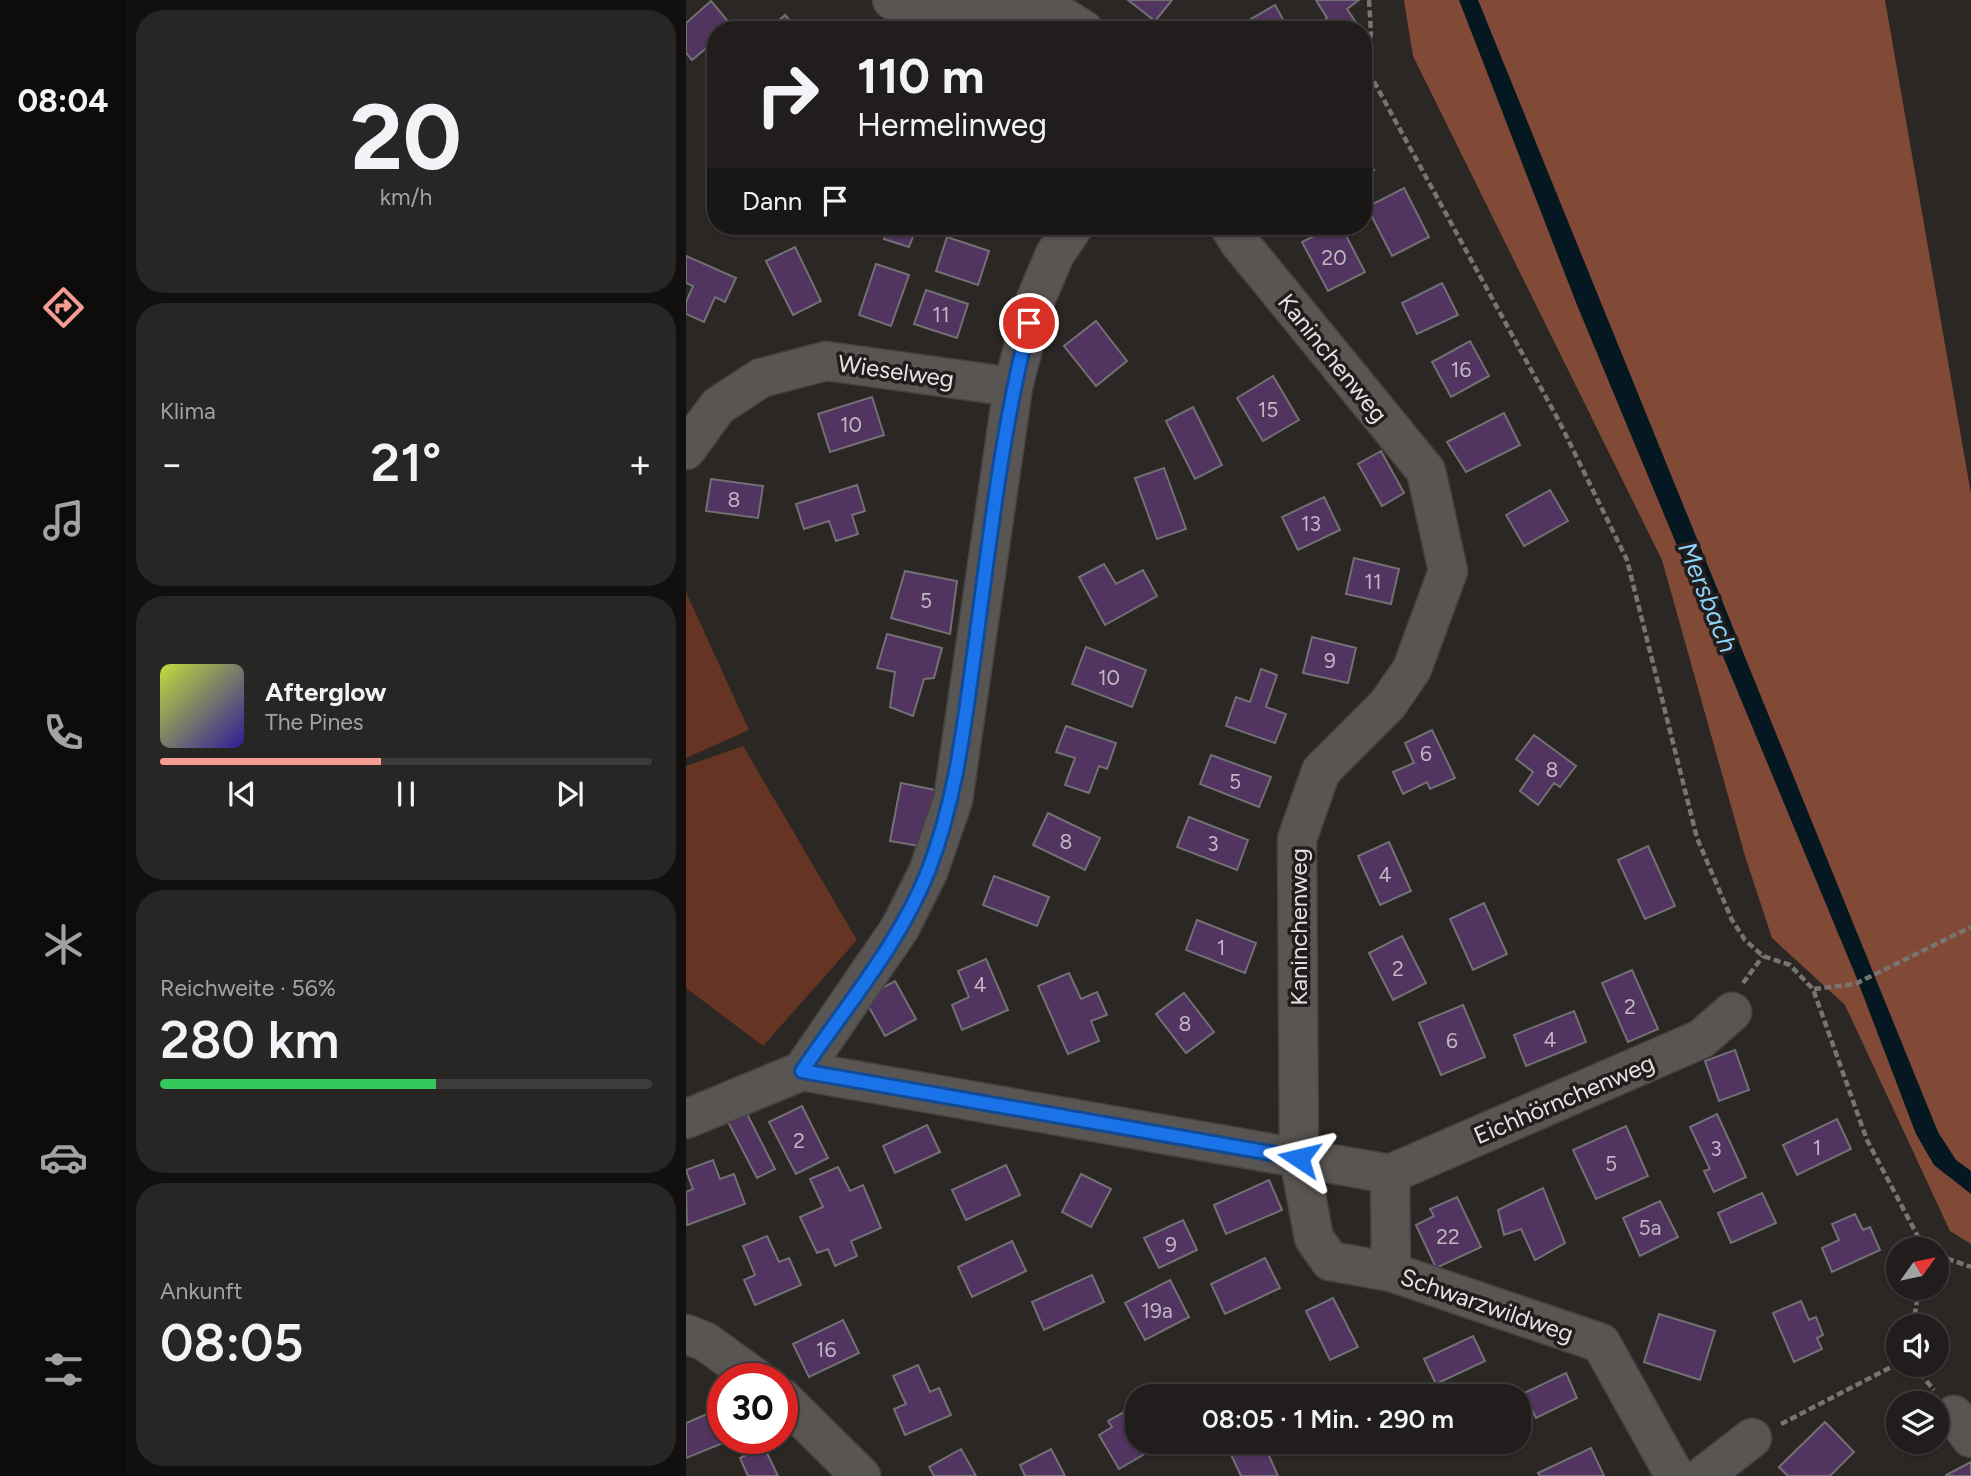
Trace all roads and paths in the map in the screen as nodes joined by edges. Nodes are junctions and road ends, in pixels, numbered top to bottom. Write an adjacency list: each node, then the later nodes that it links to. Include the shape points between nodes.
1 (892, 0): 3 (street)
2 (1369, 0): 4 (path)
3 (1069, 14)
4 (1370, 21)
5 (1372, 81): 11 (path, via 1553,408 1627,560 1697,838 1732,920 1763,956 1790,965)
6 (1068, 235): 8 (street, via 1035,301)
7 (1235, 235): 15 (street, Kaninchenweg, via 1426,471 1448,571 1412,669 1388,704 1321,771 1297,839)
8 (1013, 387): 9 (street, Wieselweg, via 826,361 761,378 718,406); 13 (street, via 953,800 928,872 900,928)
9 (686, 450)
10 (1971, 928): 11 (path, via 1855,984)
11 (1814, 989): 17 (path, via 1867,1140)
12 (1732, 1012): 16 (street, Eichhörnchenweg, via 1701,1040)
13 (802, 1071): 14 (street); 15 (street)
14 (686, 1119)
15 (1299, 1158): 16 (street); 20 (street, Schwarzwildweg, via 1314,1238 1330,1261)
16 (1390, 1174): 20 (street)
17 (1918, 1237)
18 (1950, 1259): 19 (path)
19 (1971, 1266)
20 (1391, 1272): 27 (street, Schwarzwildweg, via 1601,1343)
21 (686, 1334): 22 (street)
22 (735, 1363)
23 (1886, 1370): 25 (path)
24 (798, 1414): 26 (street)
25 (1752, 1438): 28 (street)
26 (861, 1476)
27 (1675, 1476)
28 (1703, 1476)

